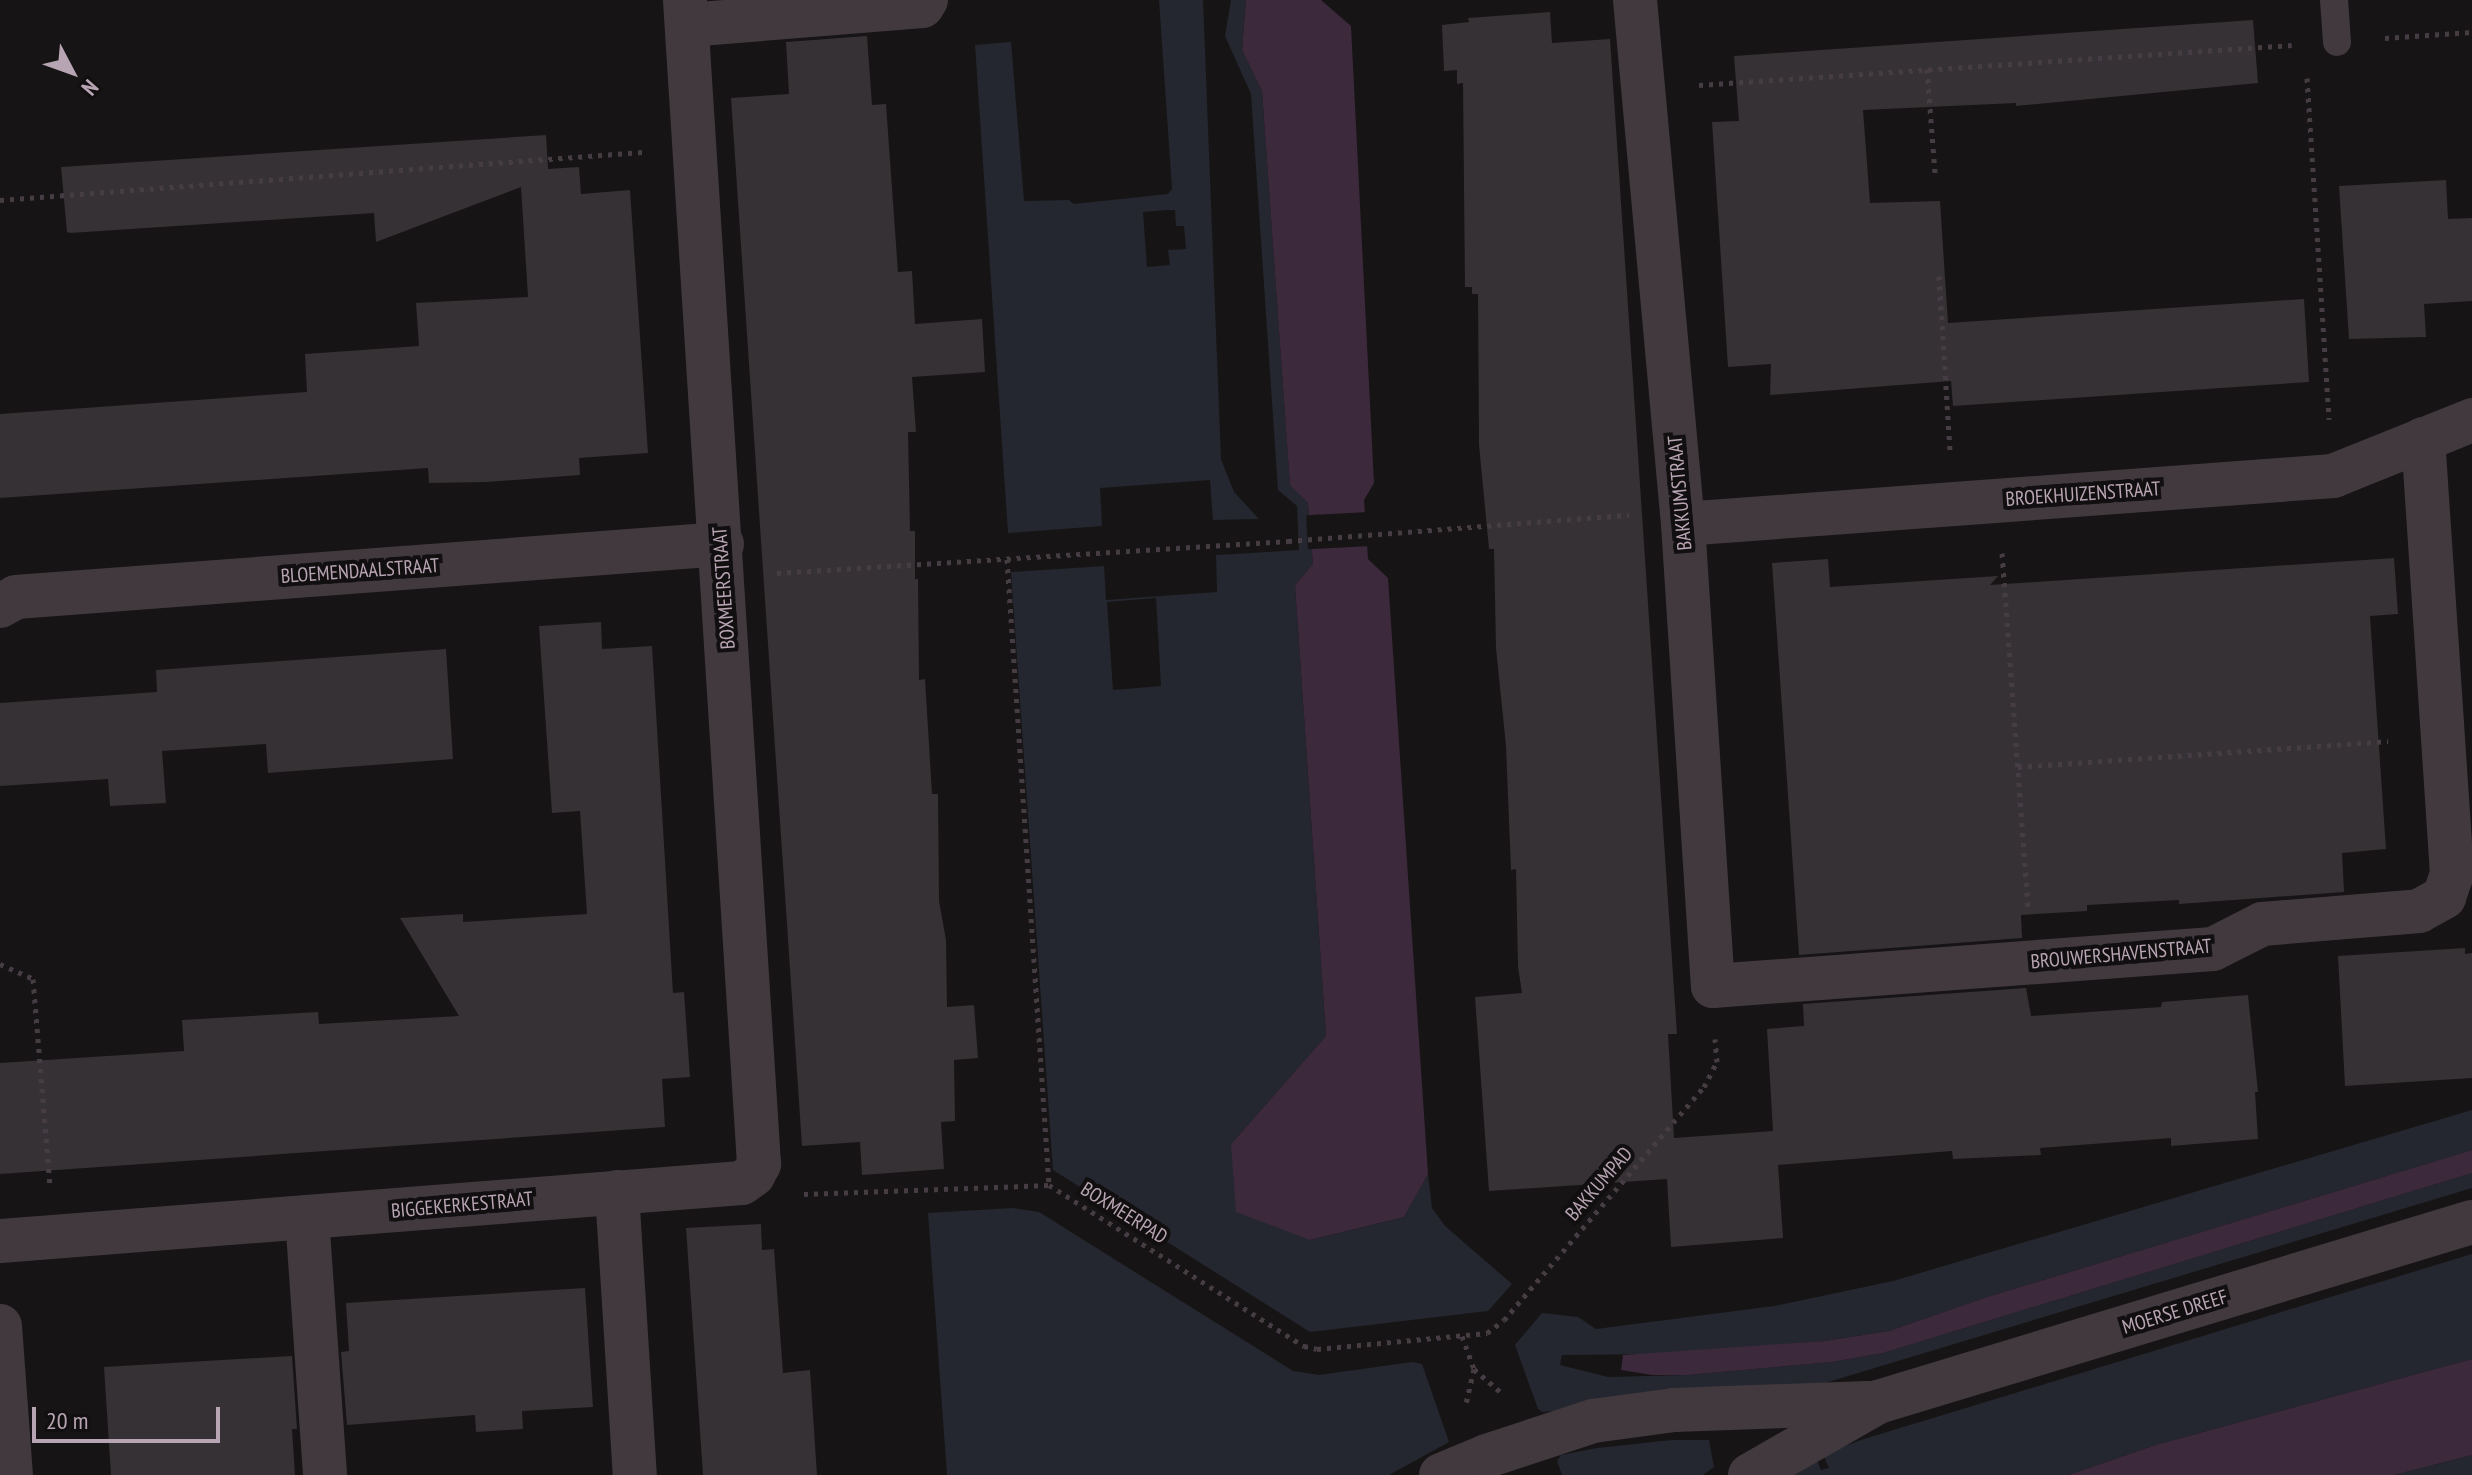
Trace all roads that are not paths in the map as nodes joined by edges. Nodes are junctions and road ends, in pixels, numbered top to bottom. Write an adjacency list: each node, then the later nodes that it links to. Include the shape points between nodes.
1 (926, 0): 4 (street, via 922,6)
2 (1635, 0): 8 (street, BAKKUMSTRAAT)
3 (2334, 0): 5 (lane)
4 (686, 13): 9 (street, BOXMEERSTRAAT)
5 (2337, 42)
6 (2472, 420): 7 (street, BROEKHUIZENSTRAAT)
7 (2423, 439): 8 (street, BROEKHUIZENSTRAAT, via 2333,476); 11 (street, BROUWERSHAVENSTRAAT, via 2452,874 2444,897 2419,911 2262,924 2213,949)
8 (1682, 518): 11 (street, BAKKUMSTRAAT)
9 (723, 560): 10 (street, BLOEMENDAALSTRAAT, via 16,597); 12 (street, BOXMEERSTRAAT, via 759,1164)
10 (0, 606)
11 (1713, 986)
12 (753, 1175): 13 (street, BIGGEKERKESTRAAT, via 742,1183)
13 (617, 1192): 14 (street, BIGGEKERKESTRAAT); 21 (street)
14 (307, 1217): 16 (street, BIGGEKERKESTRAAT); 20 (street)
15 (2472, 1222): 18 (street, MOERSE DREEF)
16 (0, 1241)
17 (0, 1326): 19 (street)
18 (1878, 1402): 22 (street, MOERSE DREEF, via 1674,1410 1593,1421); 23 (street, MOERSE DREEF)
19 (11, 1475)
20 (325, 1475)
21 (635, 1475)
22 (1441, 1475)
23 (1750, 1475)

